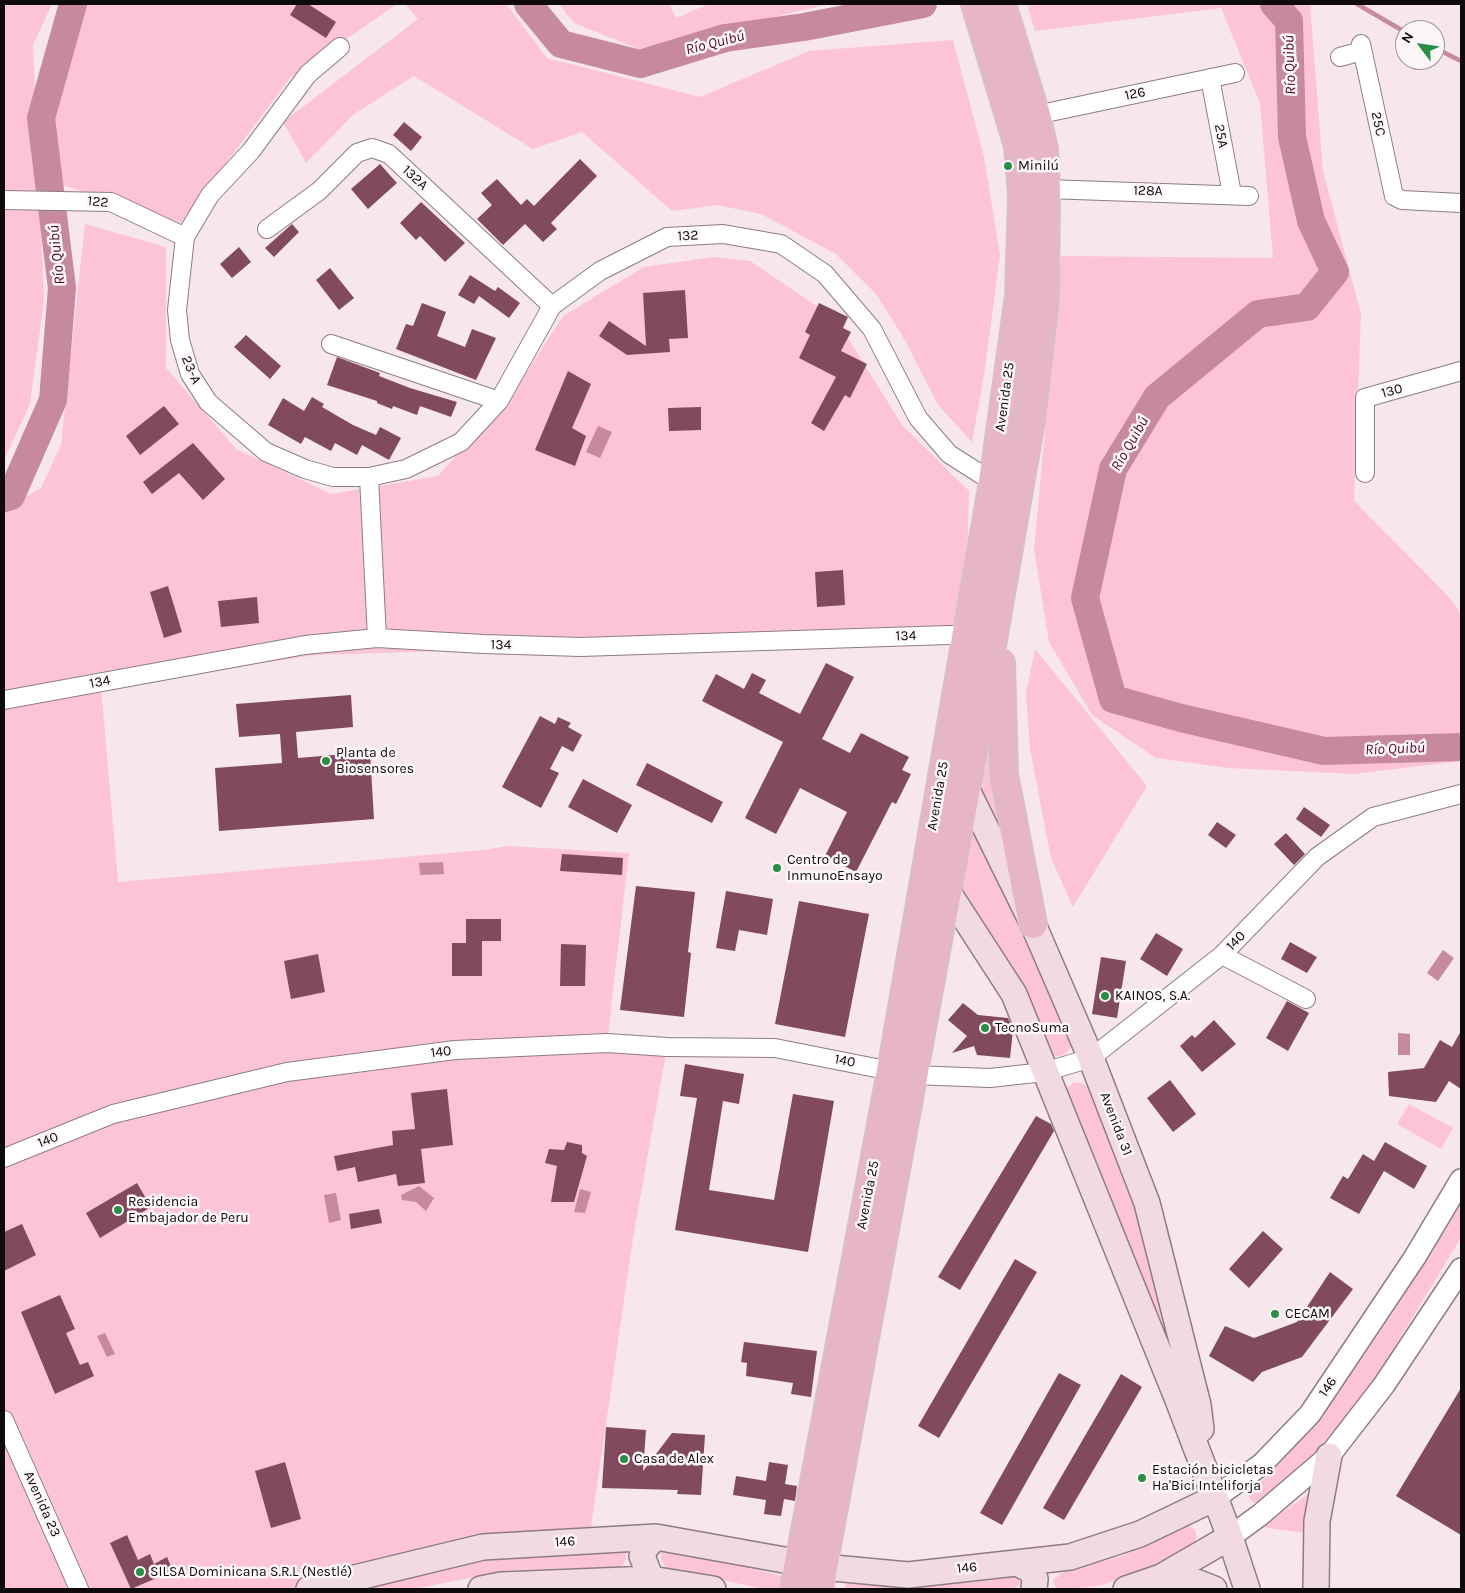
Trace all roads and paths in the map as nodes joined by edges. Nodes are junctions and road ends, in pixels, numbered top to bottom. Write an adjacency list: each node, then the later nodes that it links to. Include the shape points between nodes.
1 (975, 4): 2 (main road, Avenida 25)
2 (998, 20): 7 (main road, Avenida 25); 20 (main road, Avenida 25, via 1018,146 1022,195 1019,296)
3 (340, 47): 13 (street, 23-A, via 308,74 251,151 210,196)
4 (1340, 57): 11 (street, 25C, via 1362,48 1394,196 1402,200)
5 (1235, 73): 6 (street, 126)
6 (1210, 78): 7 (street, 126); 9 (street, 25A)
7 (1036, 115): 8 (main road, Avenida 25, via 1044,149)
8 (1046, 189): 9 (street, 128A); 21 (main road, Avenida 25, via 1045,298 1031,421)
9 (1241, 195)
10 (10, 200): 13 (street, 122, via 111,202)
11 (1461, 203)
12 (267, 229): 14 (street, 132A, via 319,190 357,152 372,148 389,154)
13 (185, 237): 19 (street, 23-A, via 177,310 180,340 190,374 208,402 266,452 305,469 333,476)
14 (552, 306): 17 (street, 132); 20 (street, 132, via 600,271 667,237 724,234 781,244 825,274 872,329 918,418 949,454)
15 (331, 344): 17 (street)
16 (1461, 371): 18 (street, 130, via 1365,398)
17 (499, 401): 19 (street, 132, via 461,442 406,469)
18 (1365, 473)
19 (369, 477): 23 (street)
20 (993, 482): 22 (main road, Avenida 25)
21 (1009, 544): 24 (main road, Avenida 25); 30 (main road, via 1000,667 1004,774)
22 (965, 635): 23 (street, 134, via 581,647); 24 (street, via 981,646); 28 (main road, Avenida 25)
23 (378, 638): 25 (street, 134, via 305,645)
24 (989, 663): 26 (main road, Avenida 25)
25 (4, 700)
26 (966, 788): 29 (main road, Avenida 25); 30 (main road, Avenida 31)
27 (1461, 794): 31 (street, 140, via 1373,817 1317,857)
28 (930, 846): 29 (main road); 35 (main road, Avenida 25)
29 (946, 889): 34 (main road, Avenida 31, via 1014,994); 35 (main road, Avenida 25)
30 (1033, 924): 33 (main road, Avenida 31)
31 (1222, 955): 32 (street); 33 (street, 140)
32 (1306, 999)
33 (1091, 1058): 34 (street, 140); 41 (main road, Avenida 31, via 1147,1203 1198,1405)
34 (1044, 1072): 35 (street, 140, via 990,1078); 41 (main road, Avenida 31)
35 (902, 1073): 36 (street, 140, via 776,1048 607,1043 455,1050 287,1072 113,1114); 45 (main road, Avenida 25)
36 (4, 1158)
37 (1461, 1180): 41 (street, 146, via 1415,1257 1310,1414 1262,1464)
38 (1461, 1269): 40 (street, via 1384,1385)
39 (4, 1420): 48 (street, Avenida 23)
40 (1329, 1456): 42 (street, via 1260,1515); 56 (main road, via 1317,1521)
41 (1212, 1488): 42 (main road, Avenida 31); 44 (main road, 146, via 1140,1534 1070,1558)
42 (1230, 1536): 46 (main road); 55 (main road, Avenida 31)
43 (656, 1537): 45 (main road, 146); 47 (main road, via 642,1556); 49 (main road, 146, via 483,1546)
44 (1017, 1563): 45 (main road, 146, via 908,1574); 52 (main road, via 1032,1571)
45 (809, 1577)
46 (1161, 1577): 53 (main road); 54 (main road, via 1196,1582)
47 (651, 1579): 50 (main road, via 501,1585); 51 (main road)
48 (79, 1589)
49 (310, 1589)
50 (481, 1589)
51 (713, 1589)
52 (1034, 1589)
53 (1126, 1589)
54 (1214, 1589)
55 (1247, 1589)
56 (1316, 1589)

